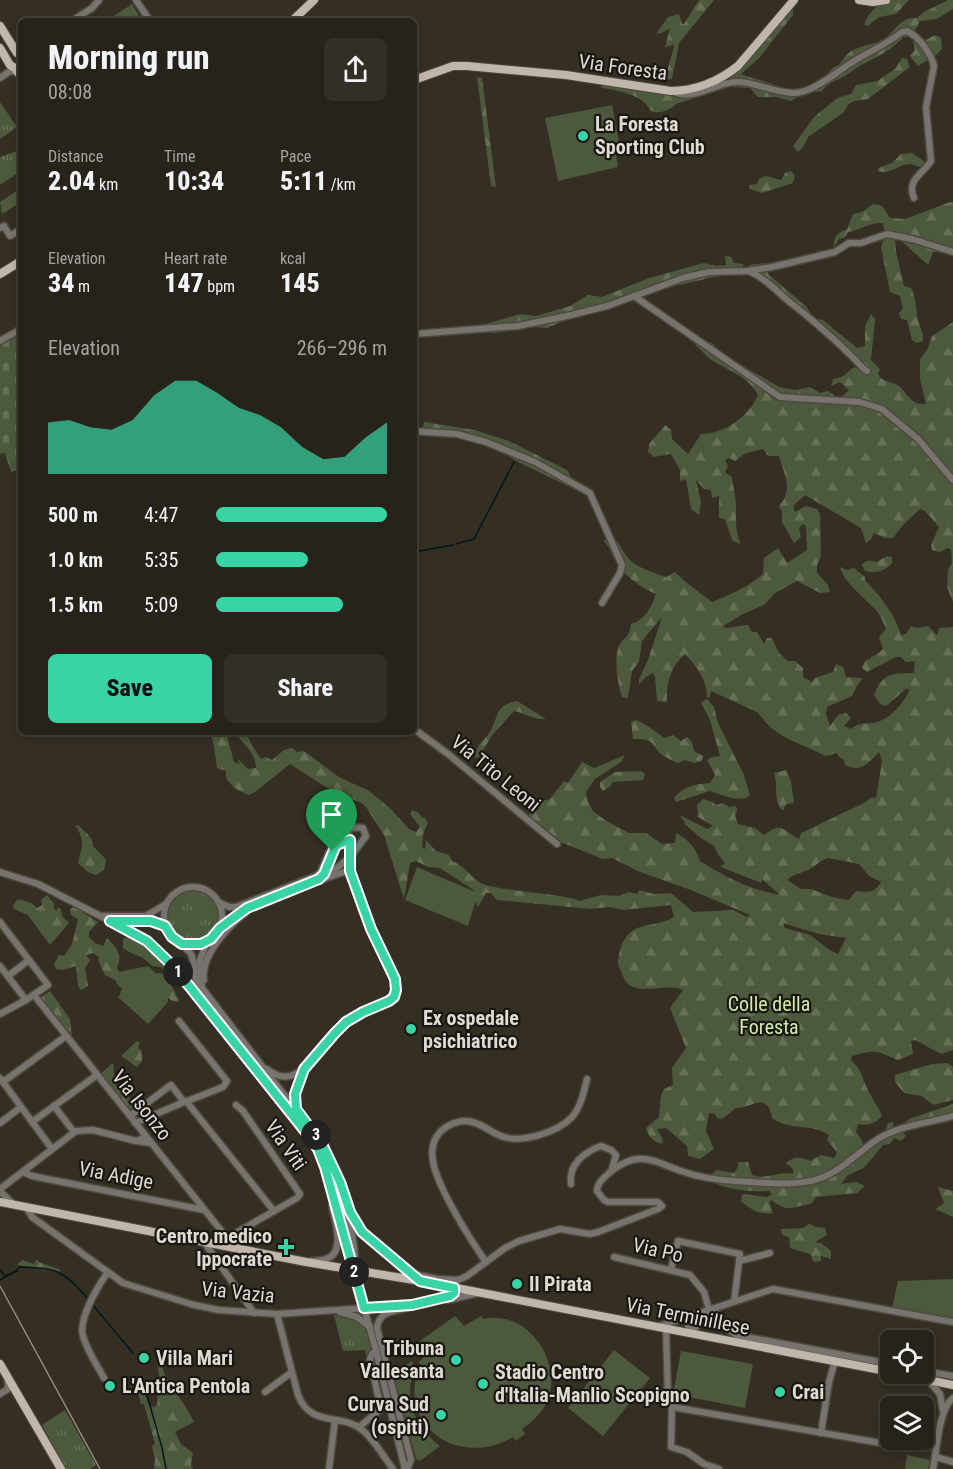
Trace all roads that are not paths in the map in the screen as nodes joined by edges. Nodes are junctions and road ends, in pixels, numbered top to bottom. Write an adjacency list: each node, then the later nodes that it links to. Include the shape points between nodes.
1 (99, 0): 7 (street)
2 (136, 0): 8 (street)
3 (314, 0): 9 (main road)
4 (794, 0): 17 (main road, Via Foresta, via 749,55 728,74 692,89)
5 (859, 0): 6 (main road)
6 (886, 0)
7 (77, 18)
8 (148, 18)
9 (294, 18)
10 (0, 26): 12 (main road)
11 (0, 48): 14 (main road)
12 (18, 53)
13 (18, 54): 14 (main road, via 10,56)
14 (15, 69): 15 (street)
15 (0, 78)
16 (417, 79): 17 (main road, Via Foresta, via 453,66 467,66 566,75)
17 (671, 91): 18 (street, via 688,95 740,81 800,93 902,32 912,33 933,60 934,72 926,107 931,161 913,180 910,190)
18 (914, 198)
19 (0, 228): 20 (street, via 4,226 10,236)
20 (18, 231)
21 (953, 252): 23 (street, via 887,234 849,243 835,252)
22 (18, 263): 24 (main road)
23 (747, 271): 25 (street, via 709,272); 29 (street, via 805,314)
24 (0, 274)
25 (634, 296): 27 (street, via 608,306 518,326); 31 (street, via 780,397 860,402 882,409 918,439)
26 (18, 331): 28 (street)
27 (417, 334)
28 (0, 341)
29 (867, 371)
30 (417, 431): 32 (street, via 457,434 496,445 590,493 622,565)
31 (953, 480)
32 (602, 603)
33 (417, 731): 36 (street, Via Tito Leoni)
34 (348, 831): 35 (street); 37 (street, via 360,827 366,836); 42 (street, via 332,842 316,876 236,908)
35 (350, 840): 37 (street); 41 (street, via 336,845 324,874)
36 (557, 844)
37 (351, 856): 38 (street); 40 (street)
38 (350, 870): 40 (street); 63 (street, via 371,929 395,979 396,990 389,1001 346,1022)
39 (0, 872): 45 (street, via 38,884)
40 (325, 878): 41 (street)
41 (312, 883): 44 (street)
42 (218, 902): 43 (street, via 208,891 195,887 181,889); 49 (street)
43 (166, 904): 45 (street, via 146,916 109,917); 48 (street)
44 (254, 905): 49 (street); 58 (street, via 208,956 203,974)
45 (94, 913): 46 (street)
46 (110, 921): 48 (street, via 151,921); 56 (street, via 147,941)
47 (0, 922): 52 (street)
48 (165, 926): 51 (street)
49 (220, 928): 50 (street)
50 (207, 942): 51 (street); 58 (street, via 199,973)
51 (182, 944): 56 (street, via 194,963)
52 (29, 960): 54 (street); 55 (street, via 48,985)
53 (0, 966): 54 (street)
54 (8, 976): 57 (street)
55 (34, 995): 57 (street); 61 (street, Via Isonzo)
56 (198, 997): 82 (street, via 305,1131)
57 (26, 1000): 59 (street)
58 (210, 1001): 62 (street)
59 (0, 1014)
60 (179, 1021): 67 (street, via 227,1081 223,1087)
61 (66, 1036): 64 (street, Via Isonzo); 66 (street)
62 (258, 1062): 63 (street, via 279,1076 294,1076); 71 (street)
63 (304, 1069): 71 (street, via 295,1094)
64 (97, 1075): 69 (street); 72 (street, Via Isonzo)
65 (587, 1079): 99 (street, via 572,1118 543,1135 504,1138 477,1122 464,1121 447,1126 434,1142 436,1173)
66 (2, 1080): 70 (street)
67 (185, 1102): 72 (street, via 171,1085); 76 (street); 92 (street)
68 (236, 1105): 92 (street, Via Viti, via 300,1194)
69 (54, 1106): 74 (street); 77 (street)
70 (21, 1107): 74 (street); 75 (street)
71 (296, 1109): 83 (street, via 322,1144)
72 (130, 1116): 76 (street, Via Isonzo)
73 (953, 1116): 85 (street, via 888,1134 816,1180 730,1181 681,1171 649,1158 633,1160)
74 (32, 1122): 81 (street)
75 (0, 1123)
76 (135, 1123): 78 (street, Via Isonzo)
77 (74, 1132): 79 (street, via 93,1130); 81 (street)
78 (146, 1137): 79 (street); 80 (street, Via Isonzo)
79 (136, 1141): 80 (street)
80 (151, 1143): 88 (street, Via Isonzo)
81 (52, 1149): 84 (street)
82 (325, 1167): 98 (street, via 337,1245 331,1257); 101 (street)
83 (334, 1170): 101 (street, via 352,1235); 104 (street, via 358,1228)
84 (23, 1172): 87 (street); 89 (street, Via Adige)
85 (611, 1172): 86 (street, via 616,1155 601,1146 573,1166); 99 (street, via 597,1186 604,1200 658,1202 662,1206 590,1234 552,1230 505,1248)
86 (571, 1184)
87 (1, 1194): 90 (main road)
88 (195, 1199): 89 (street); 91 (street, Via Isonzo)
89 (188, 1206): 91 (street, Via Adige)
90 (26, 1207): 93 (main road); 102 (street, Via Vazia, via 32,1216)
91 (204, 1210): 94 (street, Via Isonzo)
92 (274, 1211): 94 (street, Via Viti)
93 (204, 1241): 94 (main road); 115 (street)
94 (225, 1241): 98 (main road, via 237,1248)
95 (770, 1253): 97 (street)
96 (614, 1257): 100 (street, Via Po)
97 (739, 1261): 100 (street, via 740,1254 678,1241); 110 (street)
98 (306, 1262): 101 (main road)
99 (486, 1262): 104 (street, via 458,1280)
100 (671, 1269): 113 (street, Via Po, via 690,1275 701,1286)
101 (354, 1270): 103 (main road, Via Terminillese); 106 (street)
102 (108, 1272): 115 (street, Via Vazia, via 130,1286 168,1298 219,1310); 133 (street, via 82,1324 83,1336)
103 (367, 1272): 105 (main road, Via Terminillese); 106 (street)
104 (412, 1274): 105 (street)
105 (420, 1281): 107 (main road, Via Terminillese)
106 (358, 1288): 112 (street)
107 (454, 1288): 108 (main road, Via Terminillese); 109 (street, via 452,1296)
108 (478, 1293): 109 (street); 121 (main road, Via Terminillese)
109 (430, 1302): 111 (street)
110 (734, 1302): 113 (street); 118 (street, via 773,1289)
111 (412, 1305): 112 (street, Via Vazia); 151 (street, via 384,1314 377,1328 411,1460)
112 (364, 1308): 114 (street, Via Vazia); 120 (street)
113 (711, 1309): 117 (street); 119 (street); 127 (street, Via Po, via 736,1335)
114 (333, 1310): 116 (street, Via Vazia); 120 (street, Via Vazia, via 357,1317)
115 (254, 1313): 116 (street, Via Vazia)
116 (278, 1314): 130 (street)
117 (692, 1316): 121 (street); 123 (street, via 688,1324)
118 (953, 1322)
119 (699, 1323): 123 (street); 124 (street)
120 (370, 1327): 125 (street)
121 (655, 1327): 122 (main road, Via Terminillese)
122 (666, 1329): 123 (main road, Via Terminillese); 140 (street, via 668,1399)
123 (691, 1334): 124 (main road, Via Terminillese)
124 (716, 1338): 126 (main road, Via Terminillese)
125 (376, 1351): 143 (street, via 370,1359 381,1409); 151 (street)
126 (835, 1361): 129 (main road, Via Terminillese); 144 (street)
127 (880, 1362)
128 (0, 1364): 132 (main road)
129 (880, 1370)
130 (292, 1372): 136 (street); 142 (street, via 304,1406 318,1416)
131 (934, 1377): 134 (main road)
132 (8, 1378): 137 (street, via 8,1389); 148 (main road)
133 (104, 1378)
134 (952, 1382): 138 (street); 139 (street)
135 (933, 1384): 139 (street)
136 (265, 1392)
137 (0, 1394)
138 (952, 1399): 141 (street)
139 (941, 1400): 141 (street)
140 (672, 1405): 144 (street); 152 (street, via 670,1447)
141 (943, 1412): 146 (street)
142 (335, 1420): 143 (street); 149 (street)
143 (359, 1427): 150 (street)
144 (821, 1433): 145 (street)
145 (880, 1443)
146 (936, 1457): 147 (street); 153 (street)
147 (953, 1462)
148 (61, 1469)
149 (329, 1469)
150 (393, 1469)
151 (406, 1469)
152 (719, 1469)
153 (933, 1469)

